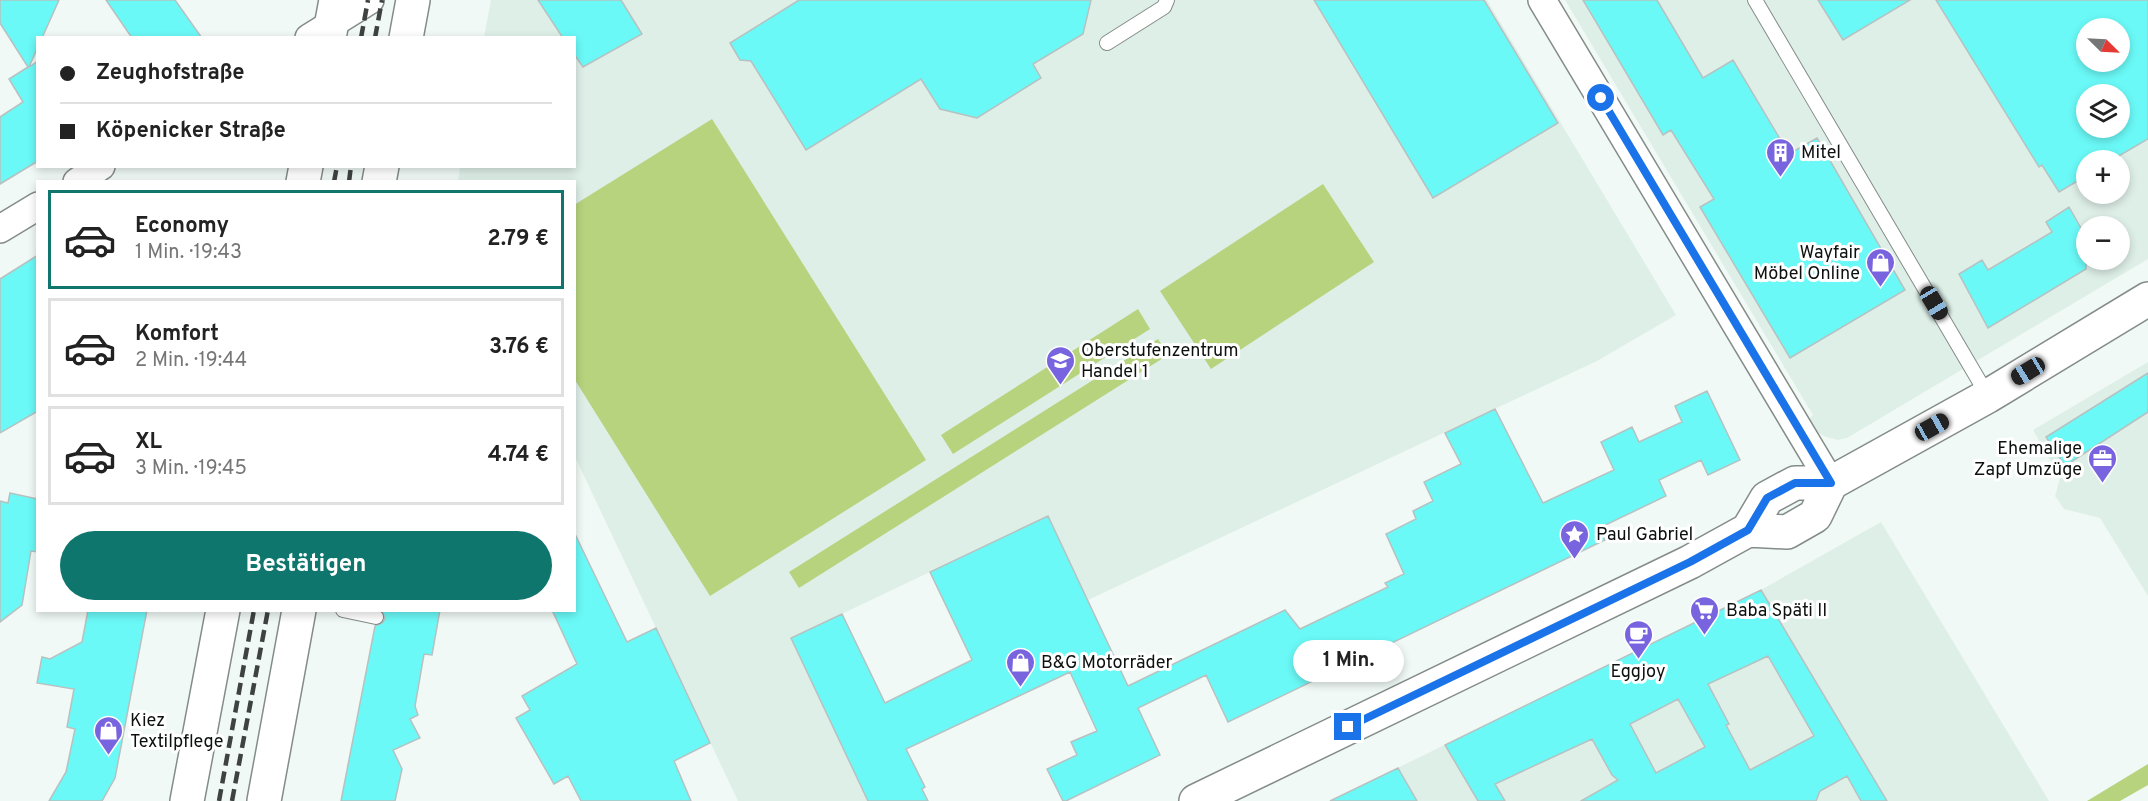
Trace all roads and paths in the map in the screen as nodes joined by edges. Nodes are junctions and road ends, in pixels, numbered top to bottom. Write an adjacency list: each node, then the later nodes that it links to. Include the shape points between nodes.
1 (370, 0): 6 (street)
2 (413, 0): 7 (main road)
3 (1167, 0): 8 (lane, via 1164,7)
4 (1542, 0): 15 (street)
5 (1755, 0): 14 (lane)
6 (327, 25)
7 (406, 36)
8 (1107, 43)
9 (98, 168): 10 (street)
10 (80, 180)
11 (36, 207): 12 (street)
12 (0, 229)
13 (2148, 299): 14 (main road)
14 (1988, 396): 15 (main road)
15 (1831, 483): 22 (main road, via 1795,483 1767,498 1748,530 1690,562)
16 (223, 612): 20 (main road)
17 (299, 612): 21 (main road)
18 (352, 612): 19 (lane)
19 (376, 617)
20 (187, 801)
21 (264, 801)
22 (1196, 801)

